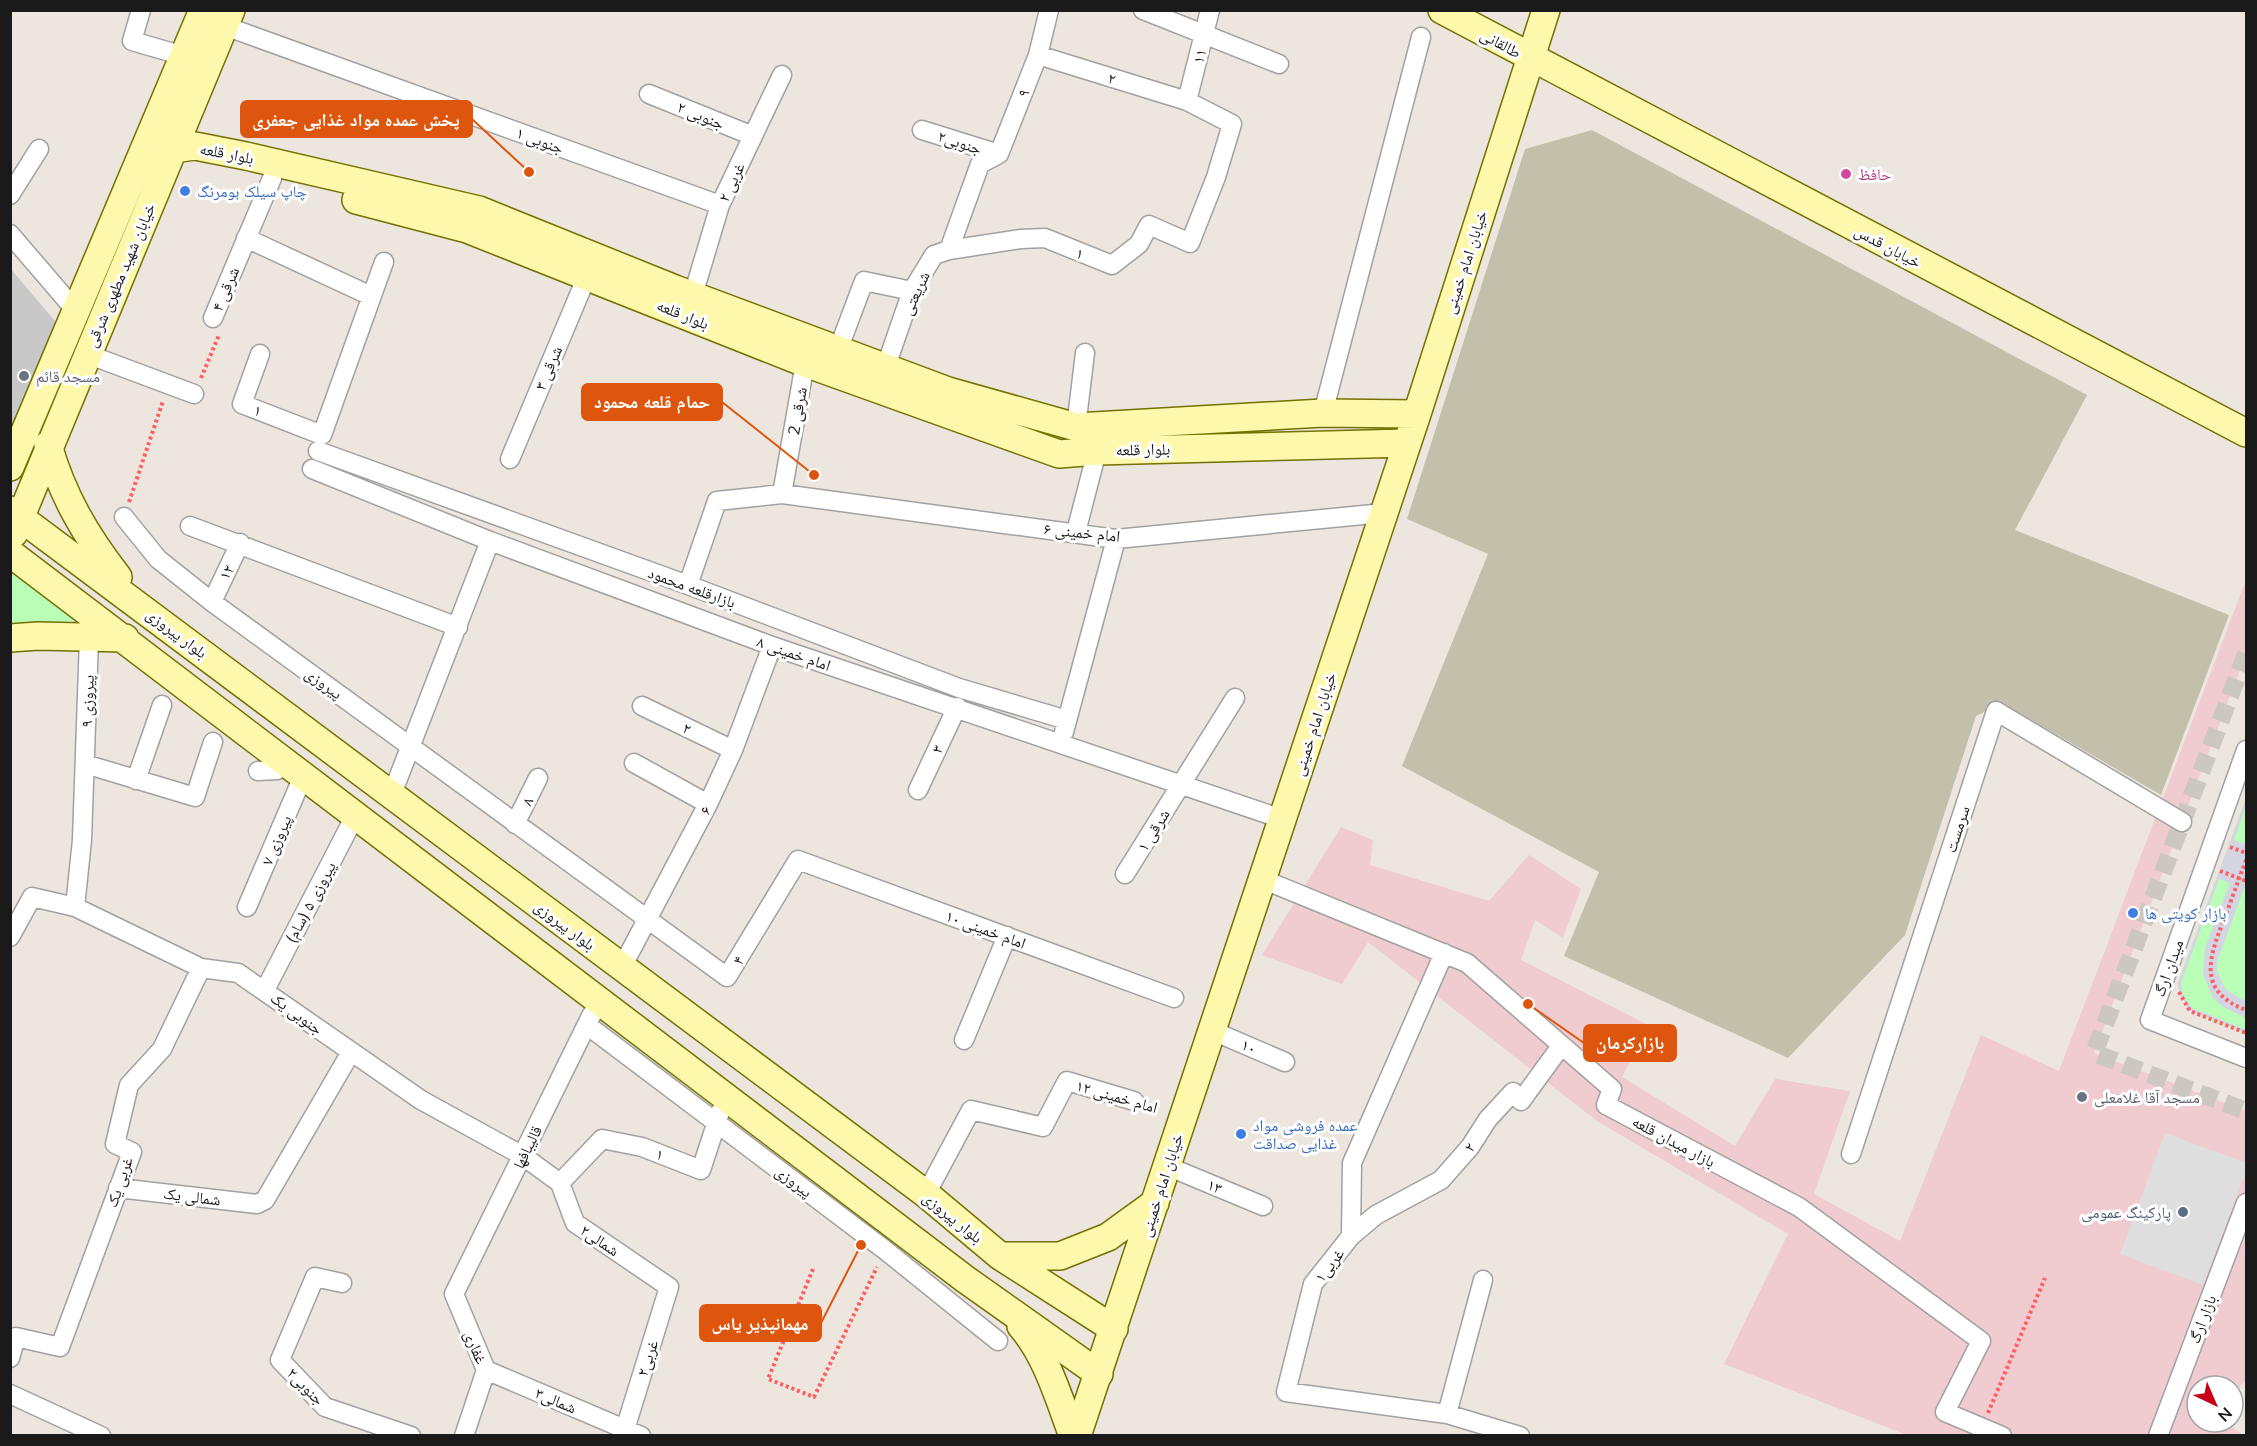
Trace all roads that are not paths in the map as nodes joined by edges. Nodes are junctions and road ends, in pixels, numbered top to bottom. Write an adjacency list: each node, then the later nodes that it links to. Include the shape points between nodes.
1 (141, 10): 12 (street, via 132,42)
2 (203, 10): 12 (main road, خیابان شهید مطهری شرقی)
3 (1049, 10): 11 (street, ۹)
4 (1143, 10): 9 (street)
5 (1210, 10): 9 (street, ۱۱)
6 (1442, 10): 13 (main road, طالقانی)
7 (1546, 10): 13 (main road, خیابان امام خمینی)
8 (228, 18): 21 (main road, خیابان شهید مطهری شرقی); 25 (street, ۱ جنوبی)
9 (1205, 34): 14 (street); 17 (street, ۱۱)
10 (1421, 37): 44 (street)
11 (1038, 55): 17 (street, ۲); 22 (street, ۹)
12 (184, 56): 35 (main road, خیابان شهید مطهری شرقی)
13 (1529, 58): 45 (main road, خیابان امام خمینی); 47 (main road, خیابان قدس)
14 (1279, 64)
15 (782, 75): 19 (street, ۲ غربی)
16 (649, 94): 19 (street, ۲ جنوبی)
17 (1187, 101): 28 (street, ۲, via 1232,124)
18 (922, 130): 22 (street, جنوبی۲)
19 (753, 136): 25 (street, ۲ غربی)
20 (39, 149): 24 (street)
21 (173, 149): 23 (main road, بلوار قلعه, via 188,163); 33 (main road, بلوار قلعه, via 195,146 246,156 479,210); 39 (main road, خیابان شهید مطهری شرقی)
22 (999, 154): 29 (street, via 980,164)
23 (272, 178): 27 (street, شرقی ۴); 31 (main road, بلوار قلعه, via 467,229)
24 (10, 195)
25 (720, 205): 33 (street, ۲ غربی)
26 (10, 234): 35 (street)
27 (246, 238): 34 (street); 36 (street, شرقی ۴)
28 (1190, 243): 29 (street, ۱, via 1149,225 1139,244 1112,265 1045,238)
29 (949, 250): 32 (street, شریعتی, via 934,255)
30 (384, 262): 34 (street)
31 (587, 276): 41 (main road, بلوار قلعه); 52 (street, ۳ شرقی)
32 (912, 291): 37 (street, via 864,280); 42 (street, شریعتی)
33 (693, 295): 37 (main road, بلوار قلعه)
34 (371, 296): 51 (street)
35 (76, 311): 48 (main road, خیابان شهید مطهری شرقی)
36 (213, 318)
37 (838, 350): 42 (main road, بلوار قلعه)
38 (1085, 353): 46 (street)
39 (87, 354): 43 (street); 48 (main road, خیابان شهید مطهری شرقی)
40 (260, 354): 51 (street, ۱, via 242,404)
41 (805, 363): 50 (main road, بلوار قلعه, via 1059,454); 54 (street, 2 شرقی)
42 (886, 366): 46 (main road, بلوار قلعه, via 948,391)
43 (194, 394)
44 (1323, 413): 45 (main road, بلوار قلعه); 46 (main road, بلوار قلعه)
45 (1417, 414): 49 (main road, خیابان امام خمینی)
46 (1076, 427)
47 (2247, 433)
48 (27, 442): 53 (main road, خیابان شهید مطهری شرقی); 57 (main road, خیابان شهید مطهری شرقی); 66 (main road, via 55,471 93,546)
49 (1407, 443): 50 (main road, بلوار قلعه); 55 (main road, خیابان امام خمینی)
50 (1097, 451): 59 (street)
51 (318, 452): 61 (street, امام خمینی ۸); 64 (street, بازارقلعه محمود)
52 (510, 459)
53 (10, 467)
54 (782, 495): 59 (street, امام خمینی ۶); 64 (street, امام خمینی ۶, via 717,501)
55 (1384, 513): 60 (street, امام خمینی ۶); 93 (main road, خیابان امام خمینی)
56 (124, 517): 65 (street, پیروزی, via 158,559)
57 (14, 522): 66 (main road, بلوار پیروزی)
58 (190, 526): 62 (street)
59 (1076, 532): 60 (street, امام خمینی ۶)
60 (1116, 539): 76 (street)
61 (490, 541): 67 (street); 71 (street, امام خمینی ۸)
62 (240, 543): 65 (street, ۱۲); 67 (street)
63 (10, 553): 70 (main road)
64 (688, 585): 76 (street, بازارقلعه محمود, via 959,688)
65 (212, 602): 79 (street, پیروزی)
66 (145, 609): 70 (main road); 90 (main road, بلوار پیروزی)
67 (458, 627): 79 (street)
68 (10, 638): 69 (main road)
69 (89, 638): 70 (main road); 83 (street, پیروزی ۹)
70 (130, 642): 84 (main road)
71 (772, 646): 75 (street, امام خمینی ۸); 80 (street, ۶)
72 (1235, 698): 88 (street, ۱ شرقی)
73 (162, 705): 87 (street)
74 (642, 706): 80 (street, ۲)
75 (957, 707): 78 (street, امام خمینی ۸); 89 (street, ۳)
76 (1067, 720): 78 (street)
77 (213, 742): 87 (street, via 195,797)
78 (1061, 742): 88 (street, امام خمینی ۸)
79 (411, 745): 90 (street); 95 (street, پیروزی)
80 (733, 750): 91 (street, ۶)
81 (2247, 750): 115 (street, میدان ارگ, via 2150,1020)
82 (634, 763): 91 (street)
83 (86, 764): 87 (street); 99 (street)
84 (294, 767): 85 (street); 92 (main road); 100 (street, پیروزی ۷)
85 (258, 771)
86 (538, 778): 95 (street, ۸)
87 (136, 780)
88 (1181, 785): 93 (street, امام خمینی ۸); 97 (street, ۱ شرقی)
89 (918, 790)
90 (392, 795): 105 (main road, بلوار پیروزی)
91 (708, 804): 101 (street, ۶)
92 (356, 814): 107 (street, پیروزی ۵ (سام)); 109 (main road)
93 (1282, 819): 98 (main road, خیابان امام خمینی)
94 (2182, 822): 120 (street, سرمست, via 1996,711)
95 (515, 824): 101 (street, پیروزی)
96 (798, 860): 101 (street, ۴, via 727,977); 102 (street, امام خمینی ۱۰)
97 (1125, 874)
98 (1262, 879): 104 (street, بازار میدان قلعه); 111 (main road, خیابان امام خمینی)
99 (75, 907): 103 (street, جنوبی یک, via 32,897); 106 (street, جنوبی یک)
100 (248, 907)
101 (649, 920): 105 (street, ۶)
102 (1006, 936): 108 (street, امام خمینی ۱۰); 112 (street)
103 (10, 937)
104 (1444, 953): 113 (street, بازار میدان قلعه, via 1467,963); 129 (street, غربی۱, via 1352,1163)
105 (622, 967): 125 (main road, بلوار پیروزی)
106 (201, 968): 107 (street, جنوبی یک, via 238,973); 124 (street, غربی یک, via 162,1049 129,1085 115,1144 132,1152)
107 (265, 990): 114 (street, جنوبی یک)
108 (1174, 998)
109 (598, 999): 110 (street, قالیبافها); 117 (main road)
110 (587, 1025): 119 (street, پیروزی); 121 (street, قالیبافها)
111 (1213, 1031): 116 (street, ۱۰); 122 (main road, خیابان امام خمینی)
112 (964, 1040)
113 (1561, 1046): 129 (street, ۲, via 1521,1101 1513,1092 1441,1180 1376,1215); 151 (street, بازار میدان قلعه, via 1612,1089 1606,1105 1799,1207 1981,1341 1945,1412)
114 (351, 1052): 121 (street, جنوبی یک, via 421,1100); 124 (street, شمالی یک, via 265,1200 257,1204)
115 (2247, 1058)
116 (1285, 1062)
117 (727, 1097): 119 (street, ۱); 131 (main road)
118 (1134, 1101): 125 (street, امام خمینی ۱۲, via 1067,1081 1043,1127 971,1110)
119 (716, 1122): 123 (street, ۱, via 701,1170 642,1147 603,1139); 138 (street, پیروزی)
120 (1851, 1154)
121 (523, 1155): 123 (street); 135 (street, قالیبافها)
122 (1167, 1166): 126 (main road, خیابان امام خمینی); 128 (street, ۱۳)
123 (560, 1183): 134 (street, شمالی۲, via 575,1224)
124 (118, 1188): 139 (street, غربی یک, via 60,1347 16,1337)
125 (926, 1194): 130 (main road, بلوار پیروزی)
126 (1155, 1203): 130 (main road, via 1108,1237 1060,1256); 137 (main road, خیابان امام خمینی)
127 (2247, 1203): 152 (street, بازار ارگ)
128 (1263, 1206)
129 (1351, 1236): 143 (street, غربی۱, via 1313,1284 1286,1392)
130 (995, 1252): 131 (main road); 137 (main road, بلوار پیروزی)
131 (965, 1280): 136 (main road)
132 (1483, 1281): 143 (street)
133 (342, 1283): 144 (street, جنوبی۲, via 315,1277 280,1360 325,1407)
134 (669, 1287): 145 (street, غربی۲)
135 (454, 1294): 140 (street, غفاری)
136 (1009, 1311): 141 (main road); 149 (main road, via 1032,1338)
137 (1114, 1329): 141 (main road, خیابان امام خمینی)
138 (998, 1341)
139 (10, 1358)
140 (486, 1370): 145 (street, شمالی۳); 148 (street, غفاری)
141 (1099, 1374): 149 (main road, خیابان امام خمینی)
142 (10, 1394): 146 (street)
143 (1447, 1414): 150 (street, غربی۱)
144 (376, 1431): 147 (street, جنوبی۲)
145 (630, 1434)
146 (101, 1436)
147 (411, 1436)
148 (464, 1436)
149 (1075, 1436)
150 (1520, 1436)
151 (2002, 1436)
152 (2158, 1436)

